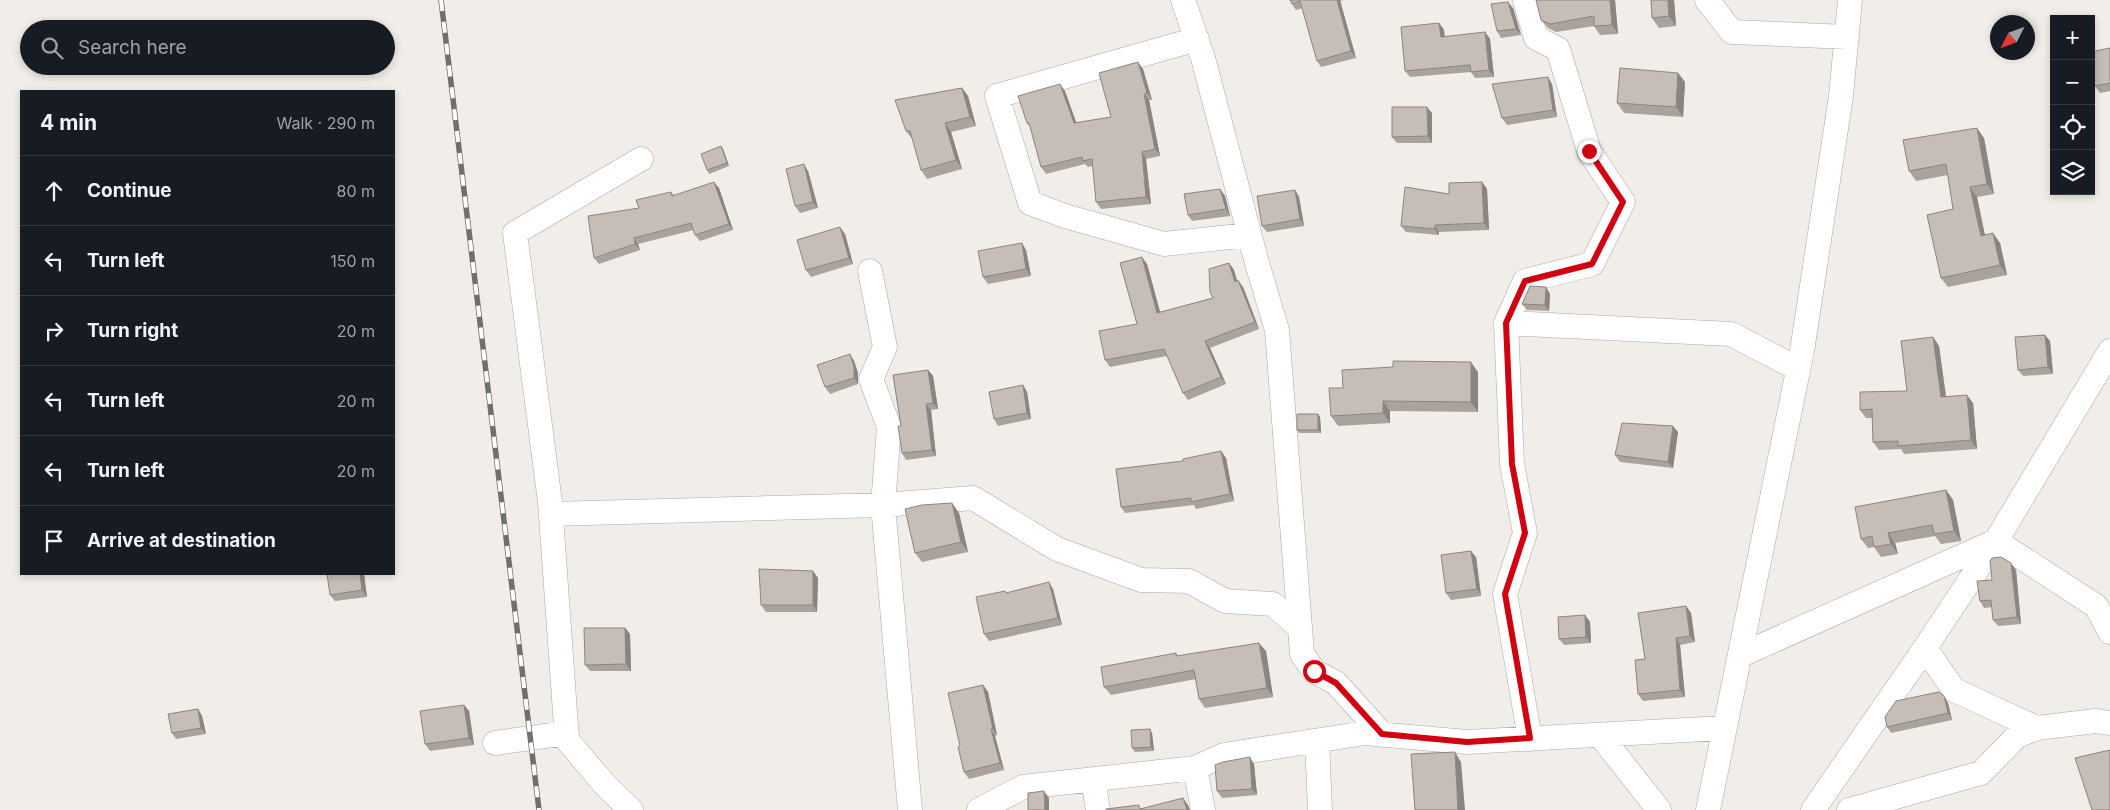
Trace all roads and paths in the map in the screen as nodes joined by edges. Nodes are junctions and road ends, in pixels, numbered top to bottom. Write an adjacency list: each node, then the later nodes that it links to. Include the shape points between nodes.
1 (1183, 0): 6 (street)
2 (1526, 0): 10 (street, via 1536,38 1558,49 1589,151 1623,202 1592,264 1525,281)
3 (1707, 0): 5 (street, via 1732,32)
4 (1852, 3): 5 (street)
5 (1847, 37): 12 (street, via 1841,96)
6 (1197, 39): 8 (street); 8 (street, via 997,96 1030,203 1164,244)
7 (641, 159): 14 (street, via 515,233)
8 (1249, 235): 16 (street, via 1277,330)
9 (870, 271): 13 (street, via 884,346 871,379 889,427)
10 (1506, 323): 12 (street, via 1730,334); 26 (street, via 1512,464 1525,533 1505,594)
11 (2110, 351): 15 (street)
12 (1798, 369): 19 (street)
13 (884, 505): 14 (street); 16 (street, via 973,498 1057,549 1141,580 1188,581 1225,601 1273,604); 32 (street)
14 (551, 514): 23 (street)
15 (1996, 540): 17 (street, via 2096,606); 18 (street); 19 (street)
16 (1300, 628): 24 (street, via 1302,654 1314,671 1336,683)
17 (2110, 632)
18 (1926, 648): 22 (street, via 1954,690); 39 (street)
19 (1741, 655): 21 (street)
20 (2110, 723): 22 (street, via 2095,721)
21 (1723, 728): 25 (street); 38 (street)
22 (2037, 728): 40 (street, via 2017,736 1981,773)
23 (567, 733): 28 (street); 31 (street, via 568,740 606,786)
24 (1382, 734): 26 (street, via 1467,742); 27 (street, via 1365,733)
25 (1600, 735): 26 (street); 37 (street)
26 (1530, 738)
27 (1316, 741): 29 (street, via 1224,755); 36 (street)
28 (495, 744)
29 (1195, 768): 30 (street); 35 (street)
30 (1093, 779): 33 (street, via 1023,787); 34 (street)
31 (631, 810)
32 (910, 810)
33 (979, 810)
34 (1098, 810)
35 (1203, 810)
36 (1320, 810)
37 (1659, 810)
38 (1708, 810)
39 (1814, 810)
40 (1849, 810)

